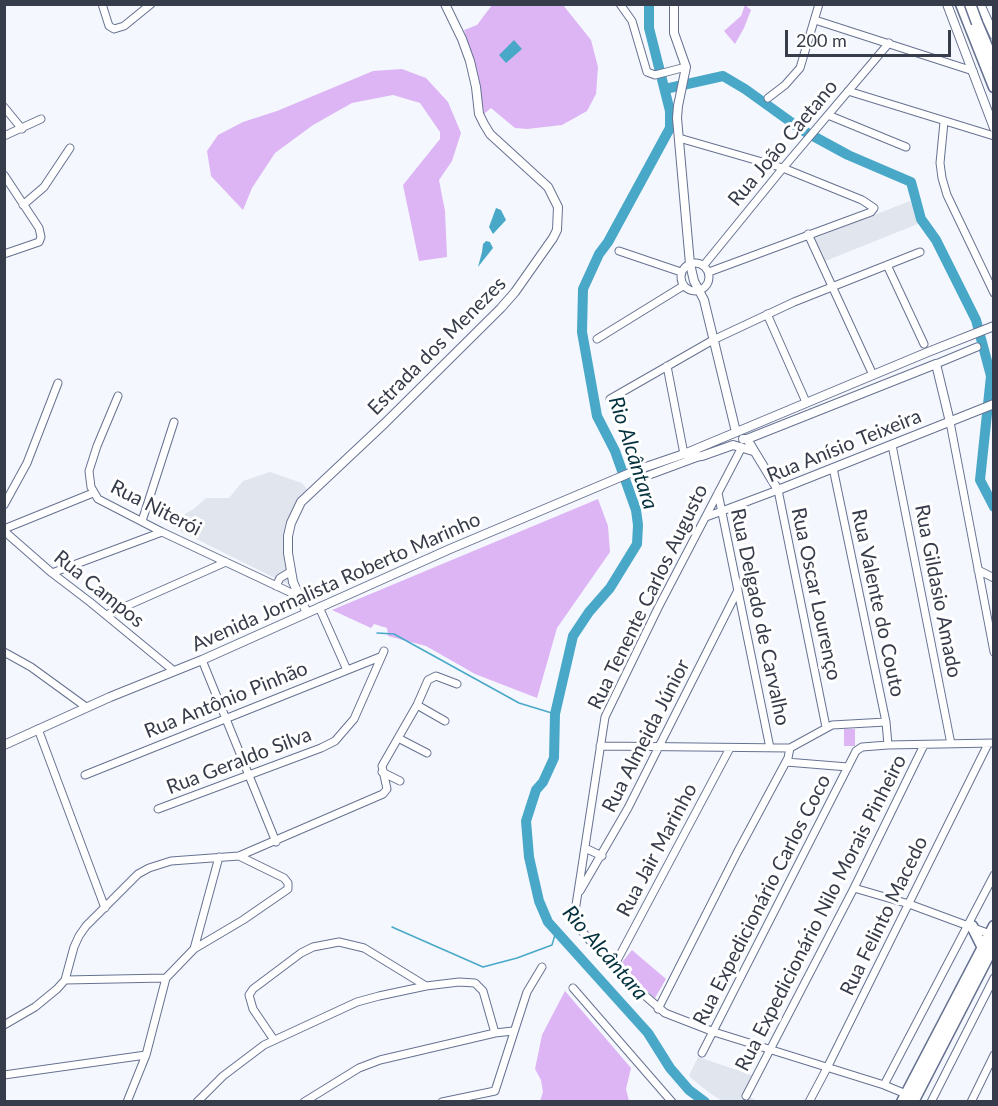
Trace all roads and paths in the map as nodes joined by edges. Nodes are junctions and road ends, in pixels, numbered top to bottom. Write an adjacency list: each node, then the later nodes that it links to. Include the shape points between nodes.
1 (102, 4): 2 (street, via 109,26 114,29 124,26)
2 (151, 4)
3 (445, 4): 84 (main road, Estrada dos Menezes, via 470,61 484,124 548,187 558,207 558,230 501,308 301,502 288,536)
4 (620, 4): 17 (street, via 632,21 647,72)
5 (674, 4): 17 (main road, via 674,33 685,61)
6 (819, 4): 12 (street)
7 (947, 4): 16 (main road)
8 (961, 4): 11 (highway); 11 (street)
9 (970, 4): 11 (highway, bridge)
10 (980, 4): 11 (main road)
11 (981, 19): 13 (main road); 15 (highway); 18 (highway)
12 (815, 20): 14 (street); 20 (street, via 800,68)
13 (993, 35)
14 (889, 43): 16 (street); 19 (street, Rua João Caetano)
15 (993, 63)
16 (973, 71): 25 (main road)
17 (683, 72): 29 (main road)
18 (993, 87)
19 (848, 91): 22 (street, Rua João Caetano); 24 (street)
20 (768, 98)
21 (4, 107): 26 (street)
22 (828, 115): 30 (street); 32 (street, Rua João Caetano)
23 (41, 119): 26 (street)
24 (944, 122): 28 (street); 47 (street, via 942,178)
25 (993, 128)
26 (22, 129): 27 (street)
27 (4, 136)
28 (993, 136)
29 (679, 138): 32 (street); 39 (main road)
30 (906, 147)
31 (69, 148): 34 (street, via 44,188)
32 (783, 168): 35 (street, via 874,208); 40 (street, Rua João Caetano)
33 (4, 176): 34 (street)
34 (23, 205): 38 (street, via 39,228 41,239)
35 (808, 234): 43 (street); 45 (street)
36 (619, 251): 42 (street)
37 (920, 252): 41 (street)
38 (4, 255)
39 (690, 264): 40 (street); 42 (street); 46 (main road)
40 (704, 265): 43 (street)
41 (887, 265): 45 (street); 52 (street)
42 (681, 272): 44 (street)
43 (709, 272): 46 (street, via 706,287)
44 (683, 285): 46 (street); 50 (street)
45 (832, 287): 48 (street); 56 (street)
46 (699, 291): 51 (main road)
47 (993, 293)
48 (767, 314): 51 (street); 60 (street)
49 (991, 327): 56 (main road, Avenida Jornalista Roberto Marinho)
50 (597, 339)
51 (712, 340): 55 (street); 65 (main road)
52 (924, 344)
53 (977, 347): 54 (street, Avenida Jornalista Roberto Marinho)
54 (936, 364): 62 (main road, Avenida Jornalista Roberto Marinho); 64 (main road)
55 (667, 366): 59 (street); 69 (street)
56 (873, 375): 60 (main road, Avenida Jornalista Roberto Marinho)
57 (58, 383): 76 (street, via 27,463)
58 (118, 396): 74 (street, Rua Niterói, via 90,463)
59 (610, 399)
60 (806, 402): 62 (main road); 65 (main road, Avenida Jornalista Roberto Marinho)
61 (993, 404): 64 (main road, Rua Anísio Teixeira)
62 (811, 414): 66 (main road, Avenida Jornalista Roberto Marinho)
63 (174, 422): 79 (street)
64 (950, 422): 67 (main road, Rua Anísio Teixeira); 83 (street)
65 (736, 432): 66 (main road, Avenida Jornalista Roberto Marinho); 69 (main road, Avenida Jornalista Roberto Marinho)
66 (745, 443): 68 (main road, Avenida Jornalista Roberto Marinho); 70 (main road, Avenida Jornalista Roberto Marinho, via 727,445); 75 (street, Rua Tenente Carlos Augusto)
67 (892, 445): 71 (main road, Rua Anísio Teixeira); 109 (street, Rua Gildasio Amado)
68 (753, 451): 73 (main road, Rua Oscar Lourenço)
69 (684, 454): 70 (main road, Avenida Jornalista Roberto Marinho); 90 (main road, Avenida Jornalista Roberto Marinho, via 637,470)
70 (702, 456): 72 (street, Avenida Jornalista Roberto Marinho)
71 (833, 468): 73 (main road, Rua Anísio Teixeira); 104 (street, Rua Valente do Couto)
72 (644, 477)
73 (778, 490): 77 (street, Rua Anísio Teixeira); 105 (street, Rua Oscar Lourenço)
74 (93, 493): 79 (street, Rua Niterói); 80 (street)
75 (718, 493): 77 (street, Rua Delgado de Carvalho); 78 (street, Rua Tenente Carlos Augusto)
76 (4, 505)
77 (722, 513): 78 (street, Rua Anísio Teixeira); 88 (street, Rua Delgado de Carvalho)
78 (706, 518): 113 (street, Rua Tenente Carlos Augusto, via 616,692 605,717)
79 (142, 521): 81 (street, Rua Niterói)
80 (4, 530): 85 (street, Rua Campos)
81 (162, 532): 82 (street, Rua Niterói); 85 (street)
82 (226, 562): 87 (street, Rua Niterói); 92 (street)
83 (978, 570): 86 (street); 94 (street)
84 (290, 572): 87 (street); 89 (main road, Estrada dos Menezes)
85 (52, 573): 92 (street, Rua Campos)
86 (993, 578)
87 (276, 586): 89 (street, Rua Niterói)
88 (738, 590): 114 (street, Rua Almeida Júnior); 116 (street, Rua Delgado de Carvalho)
89 (298, 596): 91 (main road, Estrada dos Menezes)
90 (319, 607): 91 (main road, Avenida Jornalista Roberto Marinho); 97 (street)
91 (307, 613): 96 (main road, Avenida Jornalista Roberto Marinho)
92 (106, 615): 98 (street, Rua Campos)
93 (4, 652): 101 (street)
94 (993, 652)
95 (382, 654): 97 (street, Rua Antônio Pinhão); 122 (street, Rua Geraldo Silva, via 354,719 335,741)
96 (202, 660): 98 (main road, Avenida Jornalista Roberto Marinho); 102 (street)
97 (347, 670): 102 (street, Rua Antônio Pinhão)
98 (174, 671): 101 (main road, Avenida Jornalista Roberto Marinho)
99 (457, 684): 100 (street, via 432,676)
100 (417, 705): 103 (street); 107 (street)
101 (86, 707): 106 (main road, Avenida Jornalista Roberto Marinho)
102 (225, 718): 122 (street); 123 (street, Rua Antônio Pinhão)
103 (445, 721)
104 (886, 722): 105 (street); 111 (street, Rua Valente do Couto)
105 (826, 727): 117 (street)
106 (38, 729): 110 (main road, Avenida Jornalista Roberto Marinho); 135 (street)
107 (398, 738): 118 (street); 121 (street)
108 (991, 743): 109 (street); 134 (street, Rua Felinto Macedo)
109 (951, 744): 112 (street)
110 (4, 745)
111 (888, 745): 112 (street); 120 (street, via 862,747)
112 (924, 745): 132 (street, Rua Expedicionário Nilo Morais Pinheiro)
113 (600, 746): 114 (street); 127 (street, Rua Tenente Carlos Augusto)
114 (660, 746): 115 (street); 129 (street, Rua Almeida Júnior)
115 (730, 747): 116 (street); 141 (street, Rua Jair Marinho)
116 (770, 748): 117 (street)
117 (790, 748): 119 (street)
118 (428, 753)
119 (786, 762): 120 (street); 147 (street)
120 (849, 764): 151 (street, Rua Expedicionário Carlos Coco)
121 (382, 772): 124 (street); 126 (street, via 387,789 383,794)
122 (249, 774): 125 (street, Rua Geraldo Silva); 126 (street)
123 (85, 775)
124 (400, 781)
125 (158, 809)
126 (276, 842): 128 (street)
127 (585, 848): 129 (street); 133 (street, Rua Tenente Carlos Augusto)
128 (238, 856): 130 (street); 138 (street, via 284,878 288,889)
129 (602, 856): 133 (street, Rua Almeida Júnior)
130 (219, 857): 135 (street, via 171,861 149,868); 138 (street)
131 (993, 875): 136 (street)
132 (854, 888): 134 (street); 155 (street, Rua Expedicionário Nilo Morais Pinheiro)
133 (578, 893): 141 (street, Rua Tenente Carlos Augusto, via 576,922)
134 (909, 904): 136 (street); 159 (street, Rua Felinto Macedo)
135 (105, 908): 144 (street, via 79,936)
136 (971, 926): 137 (street); 139 (highway); 161 (street)
137 (992, 930): 139 (highway)
138 (194, 949): 142 (street)
139 (989, 954): 149 (highway); 164 (highway)
140 (542, 967): 150 (street, via 527,992)
141 (614, 968): 147 (street, Rua Tenente Carlos Augusto)
142 (166, 978): 144 (street); 157 (street)
143 (993, 978): 153 (street)
144 (65, 980): 148 (street, via 48,997)
145 (426, 986): 152 (street, via 459,982 479,985); 154 (street, via 357,1002); 154 (street, via 364,948 339,942 313,947 301,952 249,995 253,1009)
146 (573, 988): 169 (street)
147 (658, 1009): 151 (street, Rua Tenente Carlos Augusto)
148 (4, 1025)
149 (952, 1028): 153 (street); 164 (highway)
150 (513, 1031): 152 (street); 163 (street, via 499,1083)
151 (714, 1032): 155 (street, Rua Tenente Carlos Augusto); 156 (street, Rua Expedicionário Carlos Coco)
152 (495, 1033): 167 (street, via 381,1060 359,1068)
153 (964, 1035): 171 (street)
154 (274, 1040): 166 (street, via 223,1076)
155 (771, 1050): 159 (street, Rua Tenente Carlos Augusto); 162 (street, Rua Expedicionário Nilo Morais Pinheiro)
156 (702, 1053)
157 (146, 1055): 160 (street); 165 (street)
158 (993, 1055): 172 (street)
159 (827, 1068): 161 (street, Rua Tenente Carlos Augusto); 170 (street, Rua Felinto Macedo)
160 (4, 1075)
161 (884, 1085): 164 (street, Rua Tenente Carlos Augusto)
162 (746, 1096)
163 (490, 1097): 168 (street)
164 (909, 1098): 171 (street, Rua Tenente Carlos Augusto)
165 (127, 1101)
166 (197, 1101)
167 (304, 1101)
168 (442, 1101)
169 (672, 1101)
170 (809, 1101)
171 (929, 1101)
172 (971, 1101)

